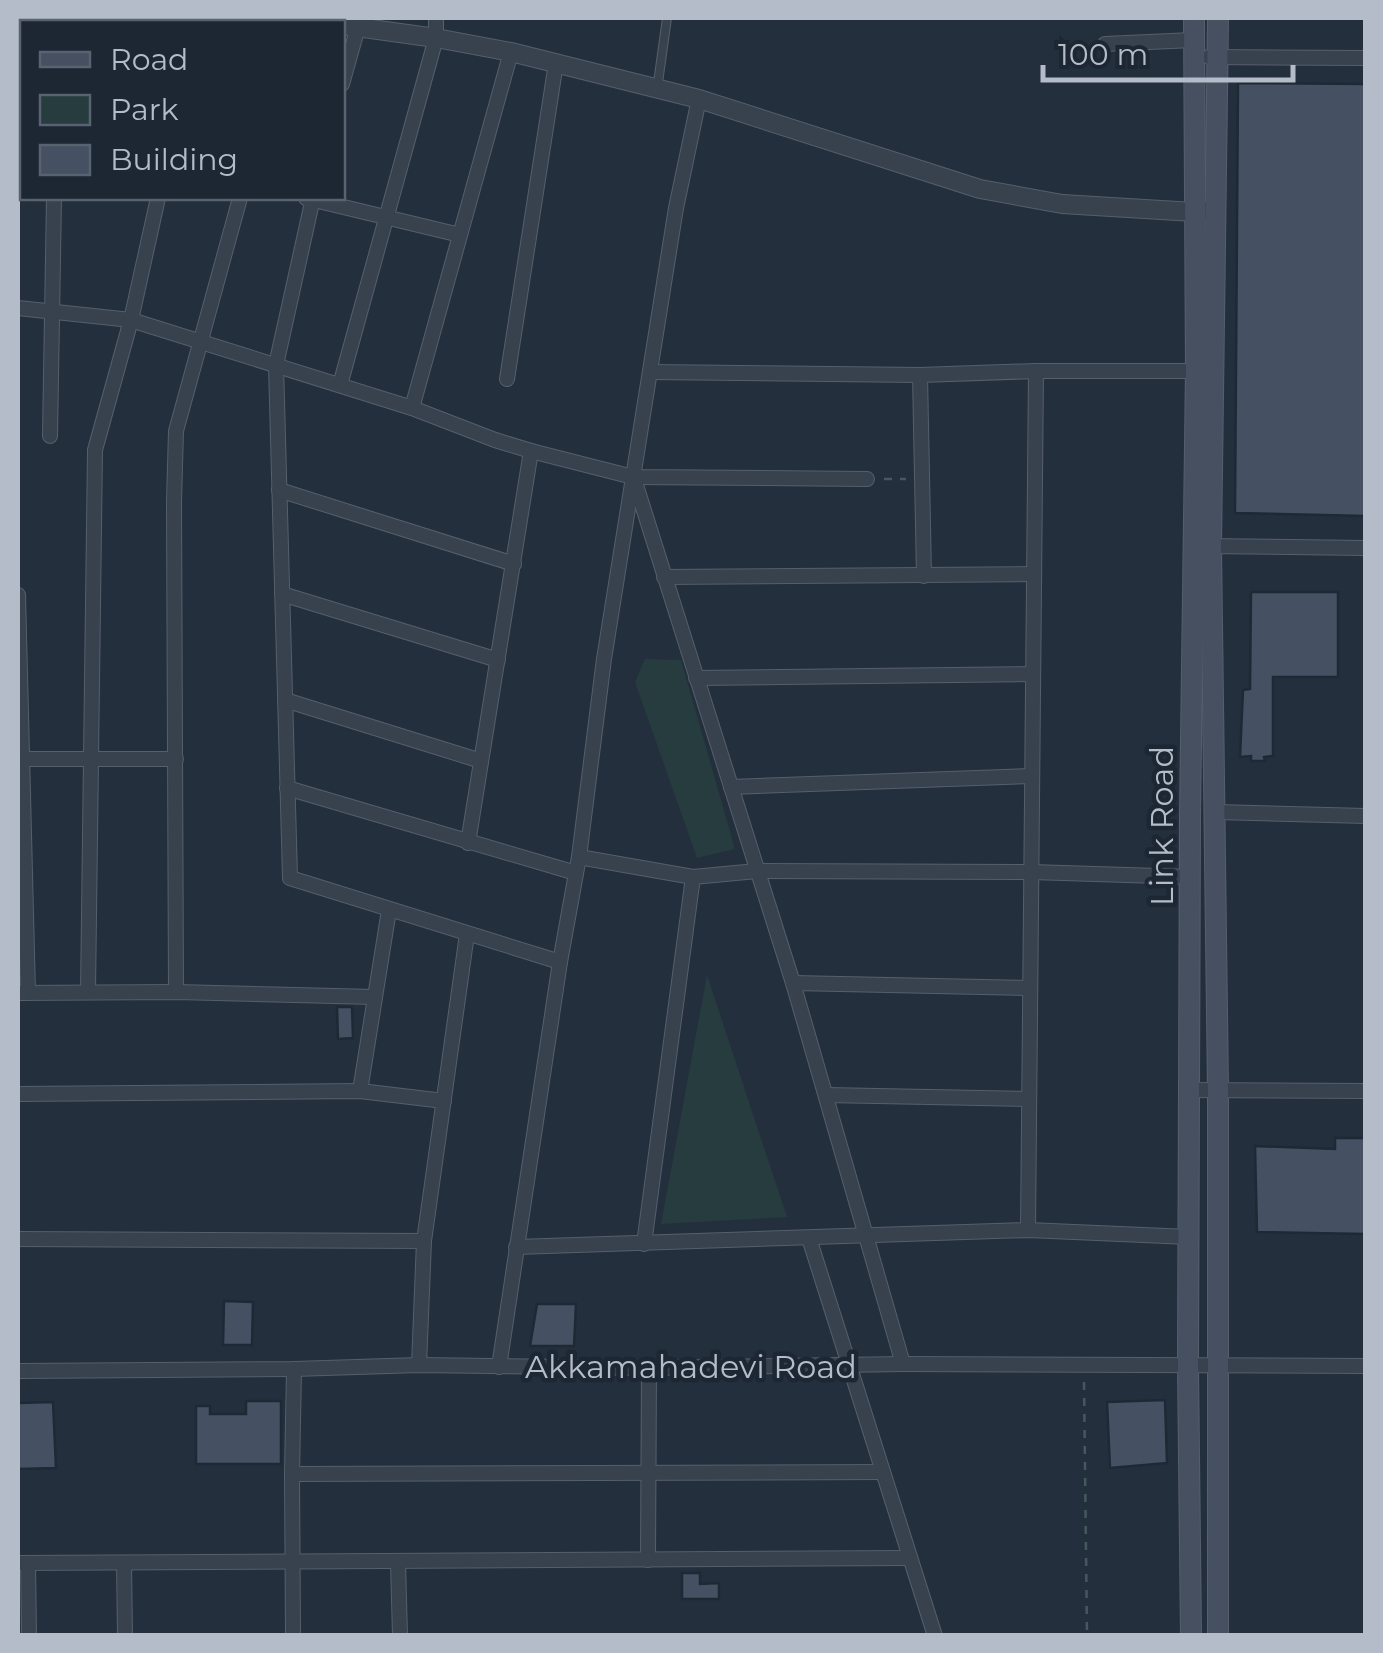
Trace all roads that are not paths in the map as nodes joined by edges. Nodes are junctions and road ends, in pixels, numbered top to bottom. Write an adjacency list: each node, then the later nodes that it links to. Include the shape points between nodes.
1 (436, 18): 6 (street)
2 (667, 18): 14 (lane)
3 (1194, 18): 8 (main road, Link Road)
4 (1218, 18): 10 (main road)
5 (350, 26): 6 (street); 12 (street)
6 (436, 38): 9 (street); 23 (street)
7 (1105, 44): 8 (street)
8 (1194, 49): 10 (street); 22 (main road, Link Road)
9 (512, 52): 13 (street); 24 (street)
10 (1218, 58): 11 (street); 21 (main road)
11 (1366, 58)
12 (345, 62)
13 (556, 63): 14 (street); 34 (street)
14 (656, 90): 15 (street)
15 (699, 99): 22 (street, via 980,189 1062,204); 32 (street)
16 (54, 200): 26 (street)
17 (158, 200): 27 (street)
18 (239, 200): 28 (street)
19 (310, 200): 29 (street)
20 (318, 200): 23 (street)
21 (1216, 210): 22 (street); 42 (main road)
22 (1194, 212): 31 (main road, Link Road)
23 (386, 218): 24 (street); 35 (street)
24 (460, 235): 36 (street)
25 (18, 308): 26 (street)
26 (51, 311): 27 (street); 37 (street)
27 (130, 320): 28 (street); 56 (street, via 95,450)
28 (200, 341): 29 (street); 55 (street, via 176,431)
29 (276, 366): 35 (street); 41 (street)
30 (1036, 371): 31 (street); 33 (street); 45 (street)
31 (1196, 371): 42 (main road, Link Road)
32 (650, 372): 33 (street); 39 (street)
33 (920, 375): 47 (street)
34 (507, 379)
35 (340, 386): 36 (street)
36 (412, 408): 38 (street)
37 (50, 436)
38 (532, 451): 39 (street); 44 (street)
39 (633, 477): 40 (street); 46 (street); 64 (street)
40 (867, 479)
41 (279, 490): 44 (street); 48 (street)
42 (1202, 546): 43 (street); 61 (main road); 69 (main road, Link Road)
43 (1366, 548)
44 (514, 564): 50 (street)
45 (1034, 574): 47 (street); 51 (street)
46 (664, 576): 47 (street); 52 (street)
47 (924, 576)
48 (282, 594): 50 (street); 53 (street)
49 (18, 596): 54 (street)
50 (498, 660): 57 (street)
51 (1033, 674): 52 (street); 58 (street)
52 (696, 678): 59 (street)
53 (285, 700): 57 (street); 60 (street)
54 (21, 759): 56 (street); 75 (street)
55 (176, 759): 56 (street); 77 (street)
56 (91, 761): 76 (street)
57 (481, 762): 63 (street)
58 (1032, 776): 59 (street); 66 (street)
59 (731, 787): 65 (street)
60 (287, 788): 63 (street); 70 (street, via 290,878)
61 (1216, 812): 62 (street); 81 (main road)
62 (1366, 816)
63 (468, 843): 67 (street)
64 (579, 858): 67 (street); 68 (street)
65 (757, 871): 66 (street); 68 (street); 73 (street)
66 (1031, 872): 69 (street); 74 (street)
67 (576, 873): 72 (street)
68 (693, 877): 93 (street)
69 (1191, 877): 80 (main road, Link Road)
70 (390, 910): 71 (street); 78 (street)
71 (468, 934): 72 (street); 86 (street)
72 (560, 962): 94 (street)
73 (793, 983): 74 (street); 84 (street)
74 (1030, 988): 85 (street)
75 (23, 992): 76 (street)
76 (88, 992): 77 (street)
77 (176, 992): 78 (street)
78 (375, 997): 79 (street)
79 (360, 1090): 83 (street); 86 (street)
80 (1190, 1090): 81 (street); 90 (main road, Link Road)
81 (1218, 1090): 82 (street); 99 (main road)
82 (1366, 1091)
83 (18, 1094)
84 (826, 1095): 85 (street); 88 (street)
85 (1029, 1099): 87 (street)
86 (444, 1101): 92 (street)
87 (1028, 1230): 88 (street); 90 (street)
88 (866, 1236): 89 (street); 95 (street)
89 (809, 1238): 93 (street); 97 (street)
90 (1189, 1238): 98 (main road, Link Road)
91 (18, 1240): 92 (street)
92 (424, 1241): 96 (street)
93 (644, 1244): 94 (street)
94 (516, 1247): 101 (street)
95 (903, 1364): 97 (street, Akkamahadevi Road); 98 (street, Akkamahadevi Road)
96 (419, 1365): 101 (street, Akkamahadevi Road); 103 (street, Akkamahadevi Road)
97 (848, 1365): 102 (street, Akkamahadevi Road); 106 (street)
98 (1188, 1366): 99 (street, Akkamahadevi Road); 119 (main road, Link Road)
99 (1219, 1366): 100 (street, Akkamahadevi Road); 120 (main road)
100 (1366, 1366)
101 (499, 1367): 102 (street, Akkamahadevi Road)
102 (649, 1368): 105 (street)
103 (294, 1369): 104 (street, Akkamahadevi Road); 107 (street)
104 (18, 1372)
105 (648, 1472): 106 (street); 107 (street); 109 (street)
106 (883, 1472): 108 (street)
107 (292, 1474): 110 (street)
108 (910, 1558): 109 (street); 118 (street)
109 (648, 1560): 111 (street)
110 (292, 1562): 111 (street); 113 (street); 116 (street)
111 (398, 1562): 117 (street)
112 (23, 1563): 113 (street); 114 (street)
113 (124, 1563): 115 (street)
114 (30, 1636)
115 (125, 1636)
116 (293, 1636)
117 (400, 1636)
118 (935, 1636)
119 (1191, 1636)
120 (1218, 1636)

